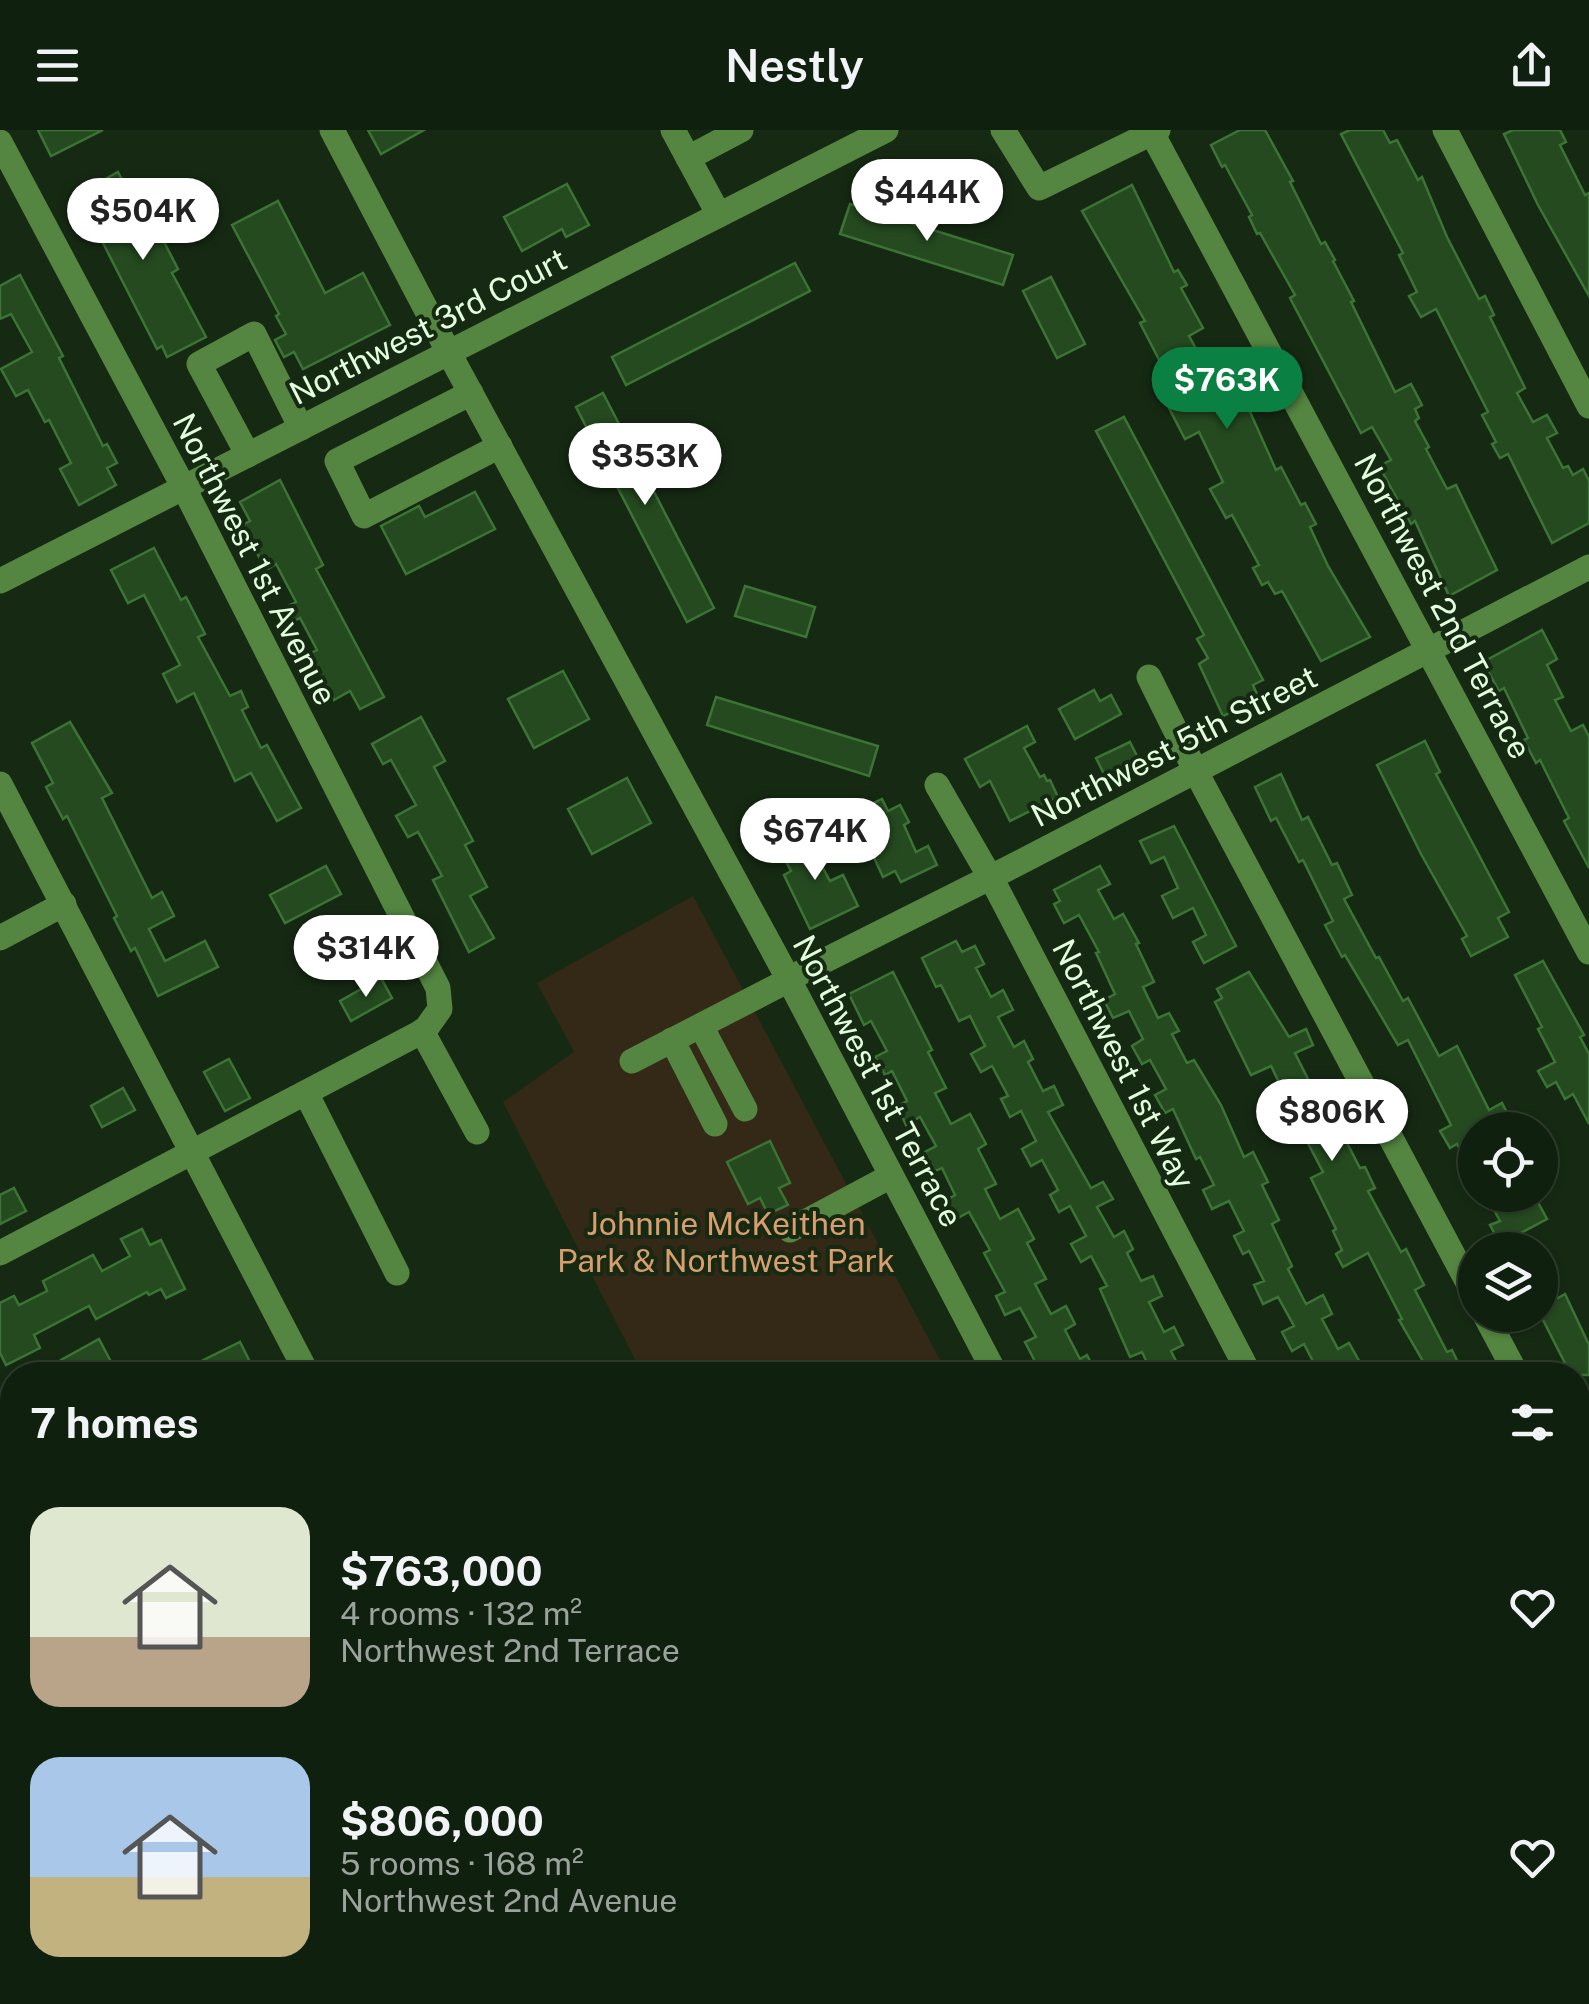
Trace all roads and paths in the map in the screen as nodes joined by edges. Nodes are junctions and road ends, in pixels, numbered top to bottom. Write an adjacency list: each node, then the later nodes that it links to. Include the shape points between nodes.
1 (332, 130): 11 (street, Northwest 1st Terrace)
2 (673, 130): 9 (street)
3 (886, 130): 10 (street, Northwest 3rd Court)
4 (1003, 130): 7 (street, via 1039,188)
5 (1445, 130): 13 (street)
6 (736, 131): 9 (street)
7 (1155, 132): 21 (street, Northwest 2nd Terrace)
8 (0, 142): 18 (street, Northwest 1st Avenue)
9 (688, 158): 10 (street)
10 (719, 215): 11 (street, Northwest 3rd Court)
11 (449, 352): 12 (street, Northwest 1st Terrace); 14 (street, Northwest 3rd Court)
12 (471, 393): 15 (street, Northwest 1st Terrace); 17 (street)
13 (1589, 406)
14 (313, 422): 16 (street, Northwest 3rd Court); 16 (street, via 254,334 199,364); 17 (street, via 338,440)
15 (500, 446): 17 (street, via 364,516); 30 (street, Northwest 1st Terrace)
16 (248, 455): 18 (street, Northwest 3rd Court)
17 (337, 461)
18 (184, 488): 20 (street, Northwest 3rd Court); 32 (street, Northwest 1st Avenue, via 438,988 440,1009)
19 (1589, 568): 21 (street, Northwest 5th Street)
20 (0, 581)
21 (1430, 651): 23 (street, Northwest 5th Street); 29 (street, Northwest 2nd Terrace)
22 (1149, 676): 23 (street)
23 (1195, 770): 26 (street, Northwest 5th Street); 43 (street)
24 (0, 784): 27 (street)
25 (937, 784): 26 (street, Northwest 1st Way)
26 (990, 878): 30 (street, Northwest 5th Street); 48 (street, Northwest 1st Way)
27 (64, 904): 28 (street); 39 (street)
28 (0, 938)
29 (1589, 952)
30 (788, 979): 31 (street, Northwest 5th Street); 40 (street, Northwest 1st Terrace)
31 (701, 1026): 33 (street, Northwest 5th Street); 36 (street)
32 (422, 1031): 35 (street); 38 (street)
33 (672, 1040): 34 (street, Northwest 5th Street); 37 (street)
34 (632, 1061)
35 (306, 1094): 39 (street); 44 (street)
36 (745, 1109)
37 (716, 1124)
38 (476, 1132)
39 (194, 1154): 42 (street); 46 (street)
40 (892, 1176): 41 (street); 47 (street, Northwest 1st Terrace)
41 (790, 1230)
42 (0, 1254)
43 (1458, 1264)
44 (398, 1273)
45 (1494, 1332): 49 (street)
46 (301, 1362)
47 (989, 1362)
48 (1243, 1362)
49 (1510, 1362)

